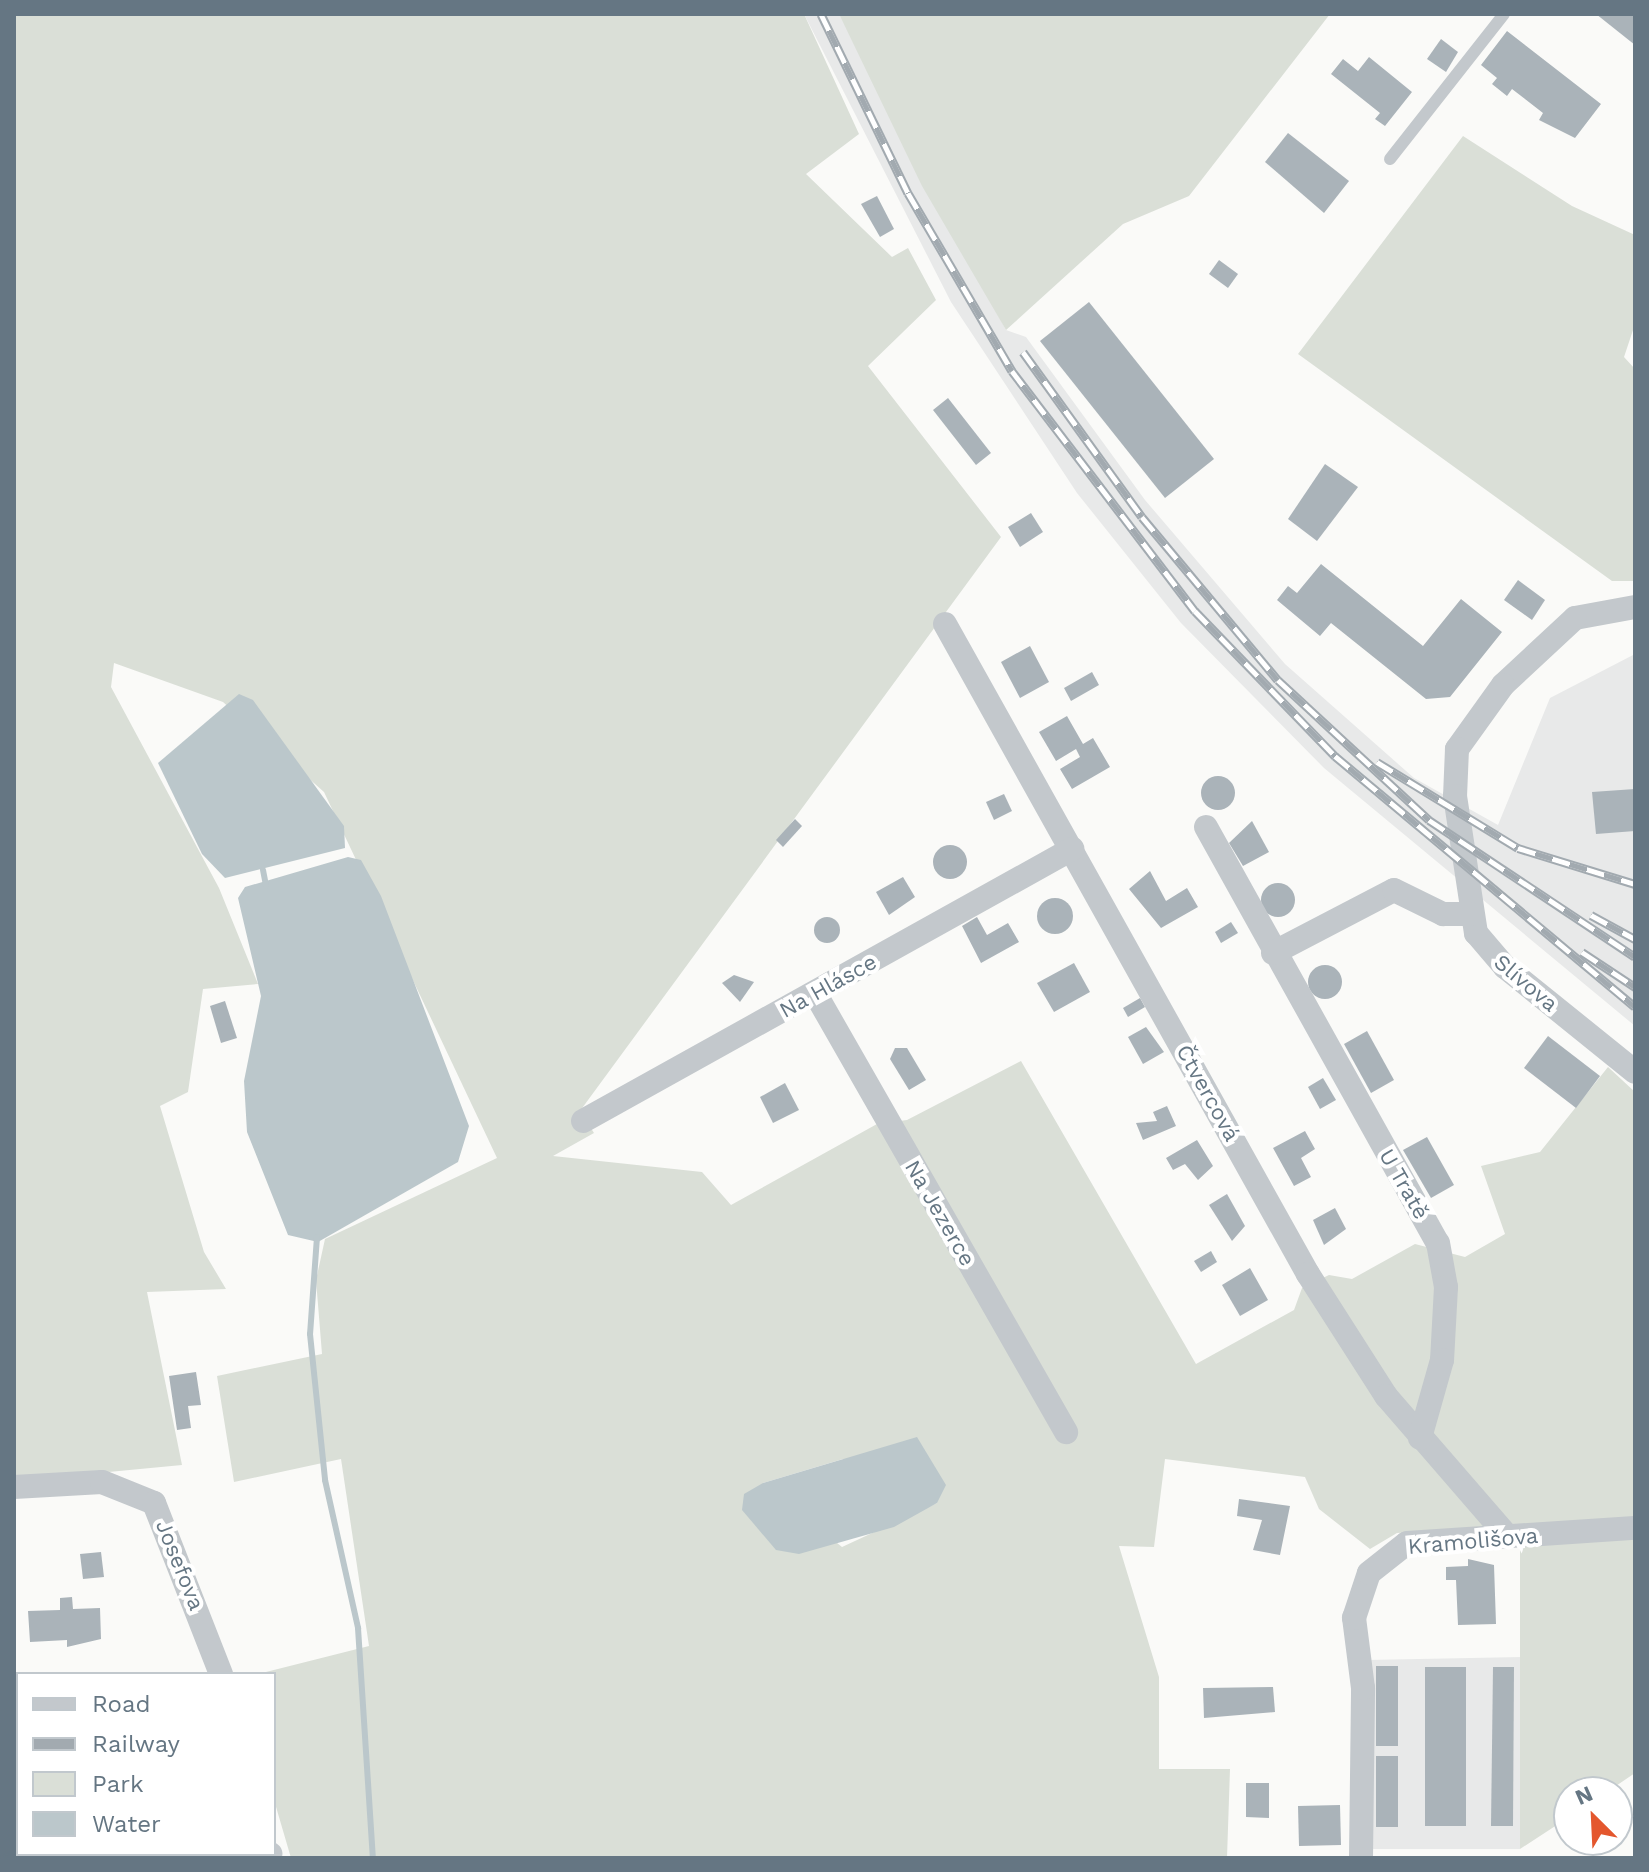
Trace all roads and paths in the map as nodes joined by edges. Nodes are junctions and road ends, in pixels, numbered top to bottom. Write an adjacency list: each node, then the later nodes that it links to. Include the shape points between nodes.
1 (1504, 14): 2 (lane)
2 (1390, 159)
3 (1635, 607): 7 (street, Slívova, via 1593,609 1546,640 1457,749)
4 (945, 624): 6 (street, Čtvercová)
5 (1206, 827): 8 (street, U Tratě)
6 (1072, 849): 9 (street, Na Hlásce); 13 (street, Čtvercová, via 1308,1274)
7 (1471, 914): 8 (street, via 1443,914 1394,890); 10 (street, Slívova, via 1489,951)
8 (1273, 953): 13 (street, U Tratě, via 1438,1243 1446,1287 1442,1360)
9 (815, 993): 11 (street, Na Hlásce); 12 (street, Na Jezerce)
10 (1635, 1072)
11 (583, 1121)
12 (1066, 1432)
13 (1420, 1438): 16 (street, Čtvercová)
14 (14, 1487): 17 (street, Josefova, via 102,1482 154,1503)
15 (1635, 1528): 16 (street, Kramolišova)
16 (1508, 1537): 18 (street, Kramolišova, via 1407,1543 1369,1573 1354,1618 1363,1688)
17 (220, 1672)
18 (1361, 1858)

